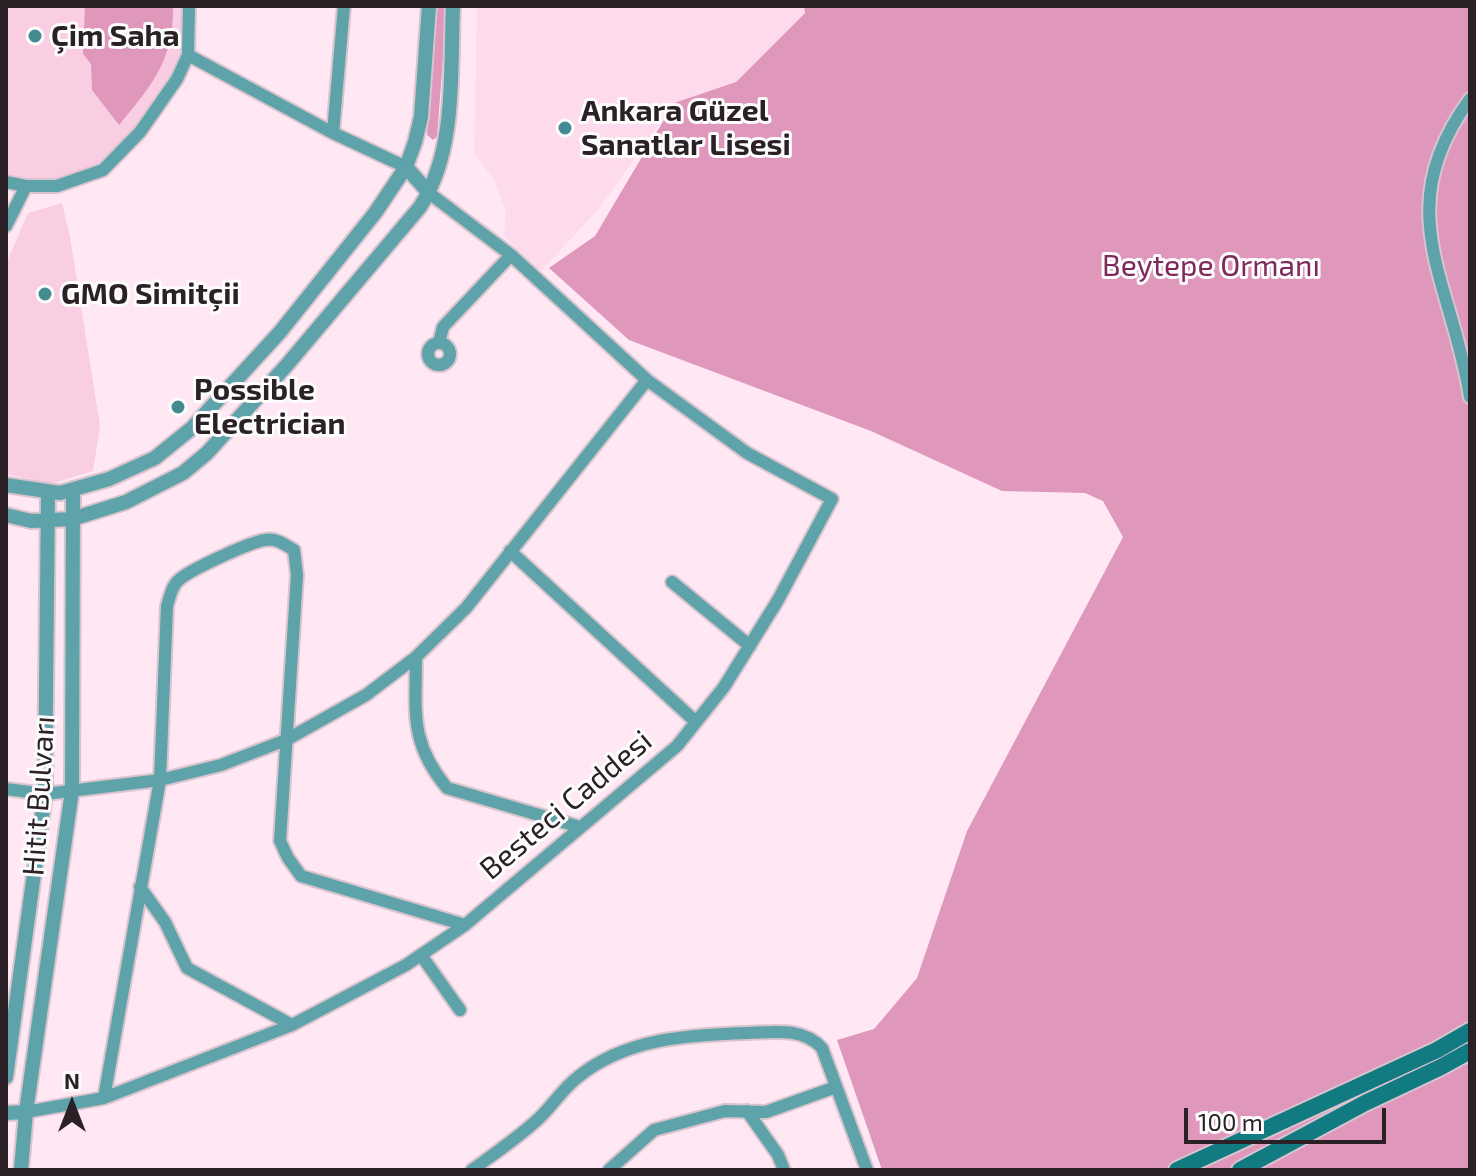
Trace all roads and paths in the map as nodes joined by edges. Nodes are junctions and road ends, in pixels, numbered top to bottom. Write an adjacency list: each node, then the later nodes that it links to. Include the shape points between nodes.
1 (189, 6): 5 (street)
2 (344, 6): 7 (street)
3 (429, 6): 8 (street, via 421,117)
4 (453, 6): 11 (street, via 446,131)
5 (188, 55): 7 (street); 10 (street, via 140,132 103,170 57,186)
6 (1470, 99): 16 (street, via 1440,148 1428,225)
7 (333, 133): 8 (street)
8 (406, 167): 11 (street); 18 (street, via 280,332 192,428 155,458)
9 (6, 182): 10 (street)
10 (26, 186): 12 (street)
11 (429, 193): 13 (street); 21 (street, via 343,302 193,465 147,493)
12 (6, 226)
13 (511, 255): 14 (street, via 443,327); 15 (street)
14 (439, 343)
15 (647, 380): 23 (street); 25 (street, Besteci Caddesi, via 747,453 832,499)
16 (1470, 397)
17 (6, 485): 19 (street)
18 (73, 490): 19 (street); 21 (street, Hitit Bulvarı)
19 (48, 492): 22 (street, Hitit Bulvarı)
20 (6, 515): 22 (street)
21 (72, 519): 22 (street); 31 (street, Hitit Bulvarı)
22 (49, 522): 32 (street, Hitit Bulvarı)
23 (510, 551): 26 (street, via 466,608); 27 (street)
24 (672, 582): 25 (street)
25 (750, 646): 27 (street, Besteci Caddesi)
26 (416, 657): 28 (street, via 366,695); 33 (street, via 419,743 447,788)
27 (696, 722): 33 (street, Besteci Caddesi, via 677,746)
28 (286, 740): 29 (street, via 221,765); 29 (street, via 297,575 294,550 263,540 196,569 178,580 170,593); 35 (street, via 280,841 301,876)
29 (160, 780): 31 (street); 34 (street)
30 (6, 789): 32 (street)
31 (72, 791): 32 (street); 45 (street, Hitit Bulvarı)
32 (45, 794): 41 (street, Hitit Bulvarı)
33 (580, 827): 35 (street, Besteci Caddesi)
34 (140, 887): 38 (street, via 165,922 187,968); 43 (street)
35 (465, 925): 36 (street, Besteci Caddesi)
36 (421, 955): 37 (street); 38 (street, Besteci Caddesi)
37 (460, 1010)
38 (292, 1025): 43 (street, Besteci Caddesi)
39 (1470, 1031): 52 (main road)
40 (1470, 1051): 53 (main road)
41 (6, 1077)
42 (836, 1087): 44 (street, via 766,1112); 48 (street, via 822,1048 803,1034 706,1034 650,1041 610,1056 577,1077 537,1120); 51 (street)
43 (104, 1098): 45 (street, Besteci Caddesi)
44 (747, 1111): 49 (street, via 725,1111 654,1130); 50 (street)
45 (26, 1112): 46 (street); 47 (street, Hitit Bulvarı)
46 (6, 1113)
47 (21, 1170)
48 (472, 1170)
49 (609, 1170)
50 (784, 1170)
51 (867, 1170)
52 (1177, 1170)
53 (1240, 1170)

